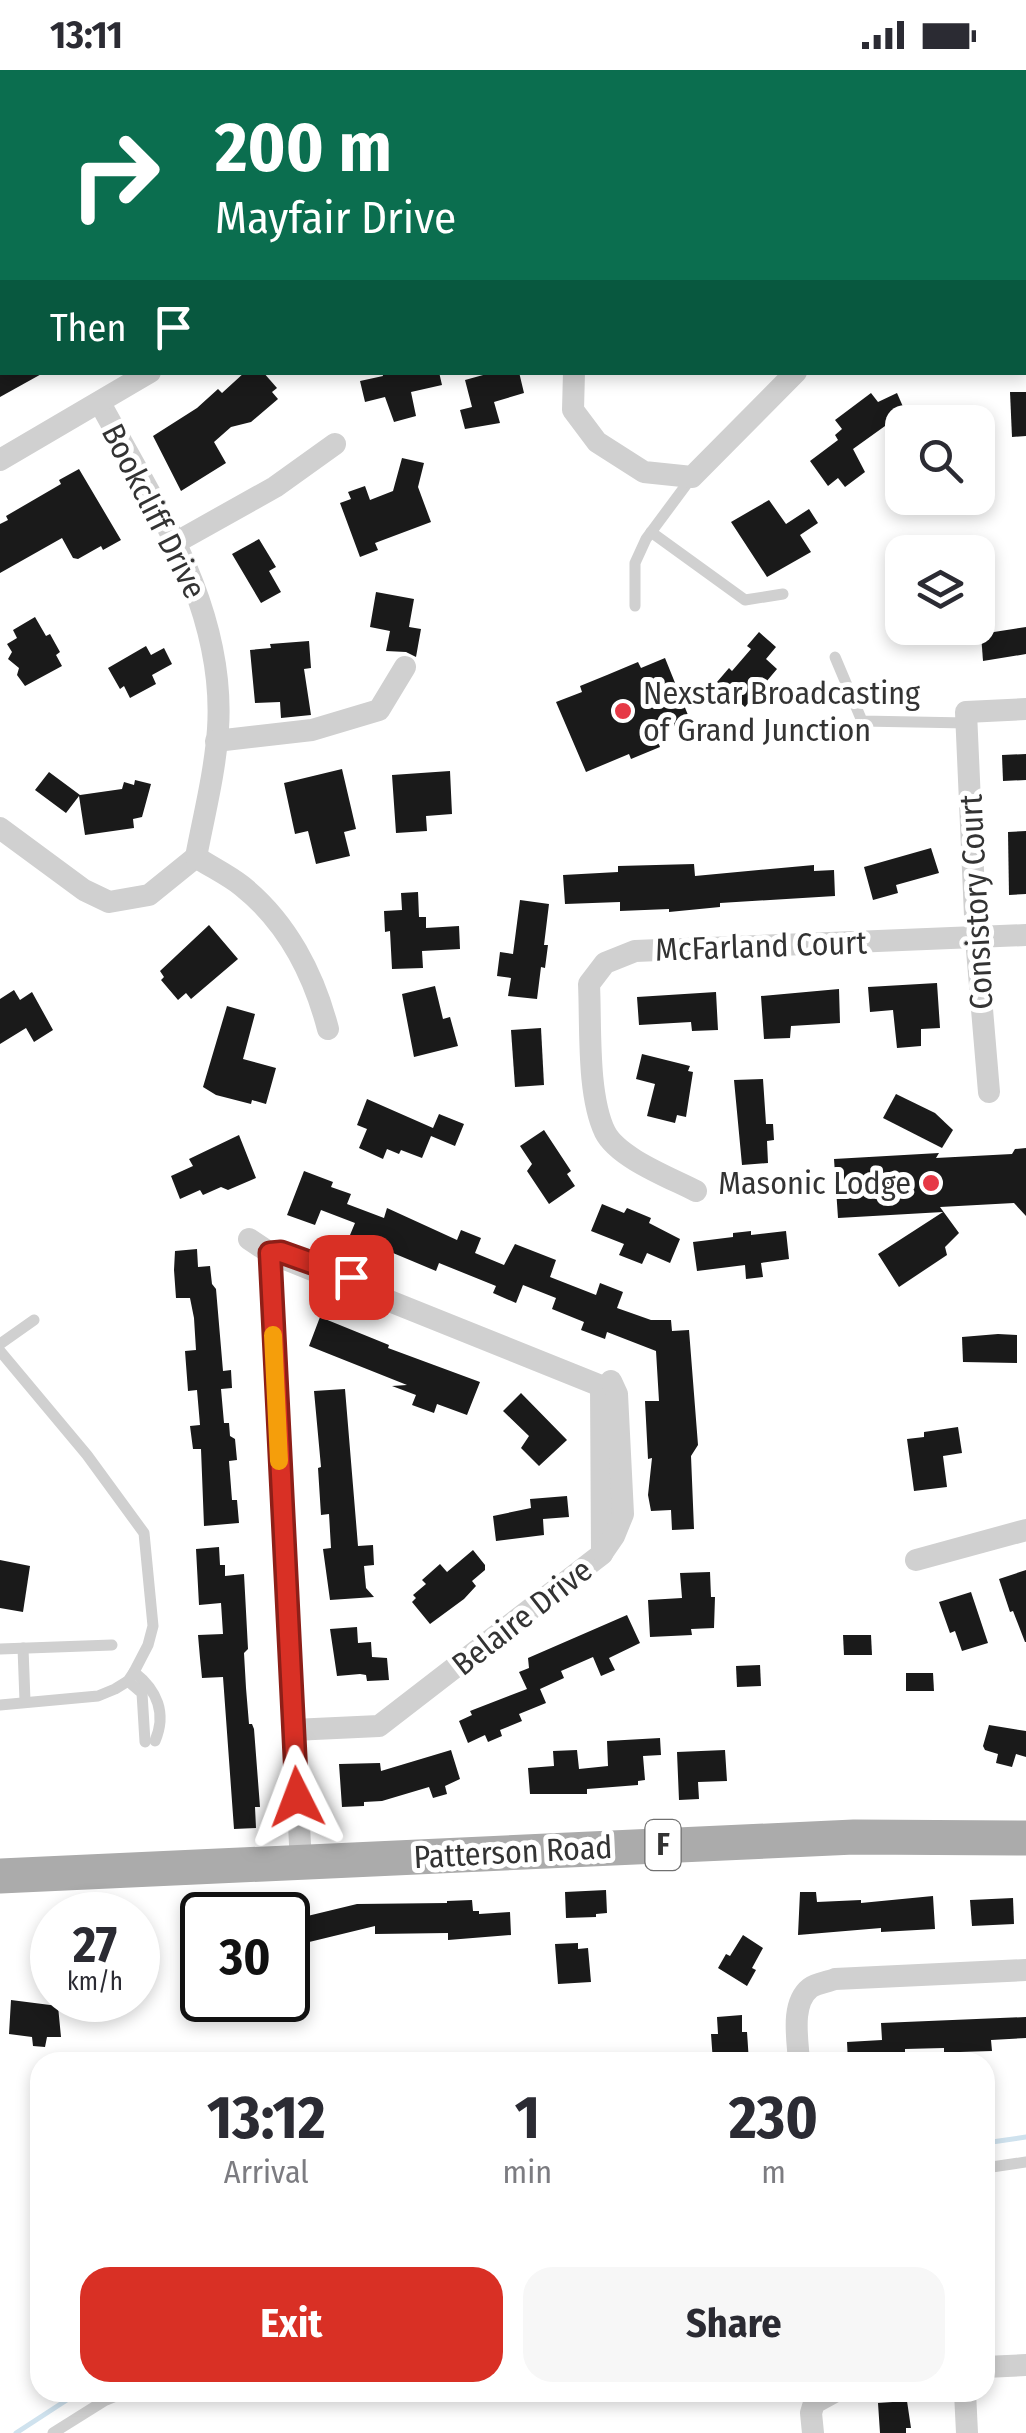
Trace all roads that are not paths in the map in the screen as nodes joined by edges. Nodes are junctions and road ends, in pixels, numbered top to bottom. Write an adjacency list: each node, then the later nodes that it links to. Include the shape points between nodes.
1 (145, 375): 4 (street)
2 (574, 375): 7 (street, via 573,410 597,442 644,472)
3 (793, 375): 7 (street)
4 (100, 403): 6 (street); 9 (street, Bookcliff Drive)
5 (335, 444): 9 (street)
6 (0, 460)
7 (692, 476): 8 (lane)
8 (651, 532): 10 (lane, via 745,600); 11 (lane, via 635,563)
9 (176, 543): 16 (street, Bookcliff Drive, via 204,610 216,666)
10 (783, 594)
11 (634, 606)
12 (835, 657): 15 (lane, via 862,721)
13 (404, 667): 16 (street, via 379,710 312,730)
14 (1026, 709): 15 (street)
15 (966, 718): 20 (street, Consistory Court)
16 (216, 742): 18 (street, Bookcliff Drive)
17 (0, 828): 18 (street, via 109,902 149,895)
18 (196, 857): 21 (street, via 243,887 282,928 318,987)
19 (1026, 935): 20 (street, McFarland Court)
20 (976, 938): 22 (street, Consistory Court); 23 (street, McFarland Court, via 635,951 605,963 588,984 595,1095 606,1134 631,1158)
21 (328, 1029)
22 (989, 1092)
23 (696, 1191)
24 (248, 1239): 25 (street)
25 (270, 1253): 36 (street); 36 (street, Belaire Drive, via 602,1386 602,1554 379,1726)
26 (34, 1320): 27 (lane)
27 (0, 1347): 33 (lane, via 144,1533 152,1626)
28 (1026, 1530): 29 (street)
29 (916, 1560)
30 (112, 1644): 31 (lane)
31 (23, 1648): 32 (lane); 34 (lane)
32 (0, 1649)
33 (132, 1676): 34 (lane, via 98,1696); 37 (lane)
34 (24, 1701): 35 (lane)
35 (0, 1705)
36 (293, 1730): 39 (street)
37 (150, 1741)
38 (1026, 1838): 39 (main road, Patterson Road / F, via 854,1836)
39 (301, 1864): 40 (main road, Patterson Road / F)
40 (0, 1876)
41 (1026, 1970): 42 (street, via 835,1979 811,1987 796,2022)
42 (798, 2052)
43 (1026, 2162): 44 (lane)
44 (995, 2167)
45 (1026, 2365): 46 (street)
46 (995, 2367)
47 (101, 2402): 50 (lane)
48 (816, 2402): 51 (street)
49 (965, 2402): 52 (street)
50 (53, 2433)
51 (813, 2433)
52 (967, 2433)

